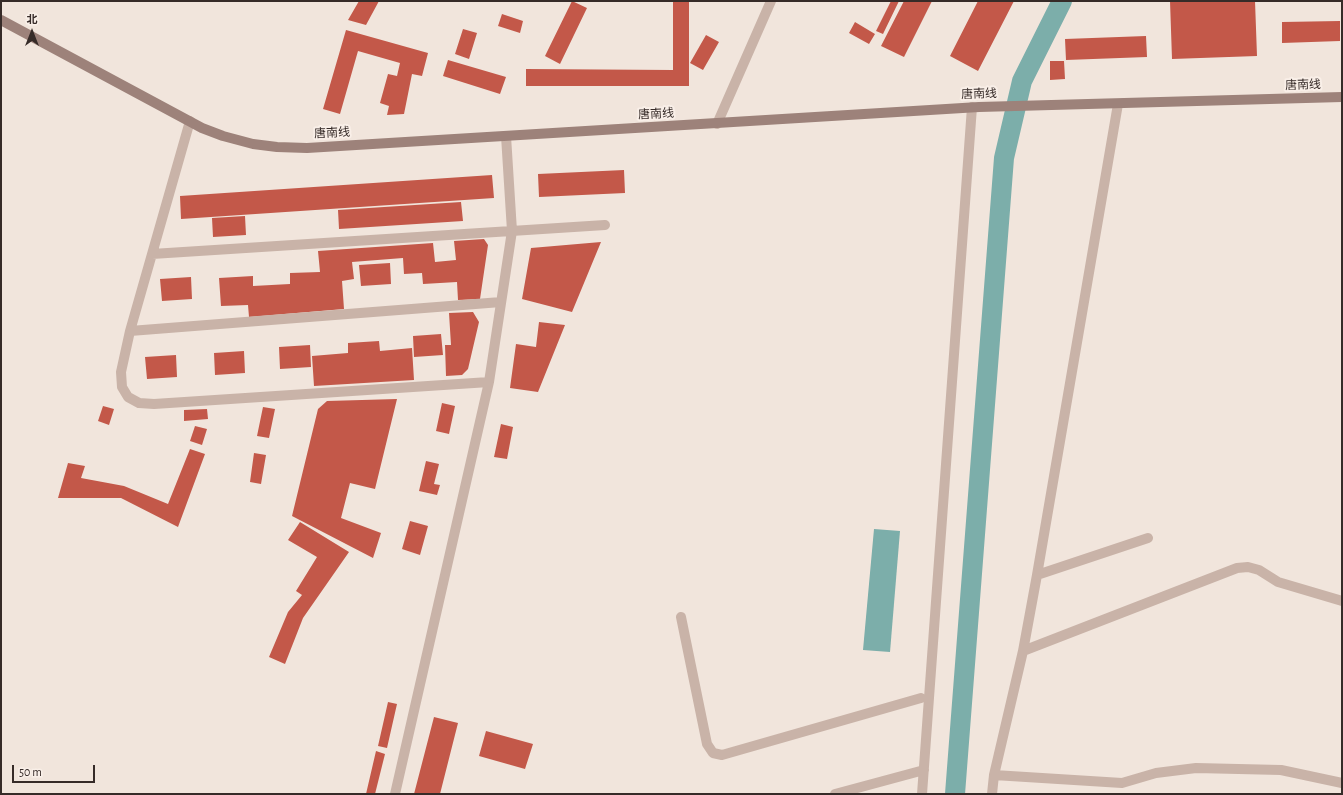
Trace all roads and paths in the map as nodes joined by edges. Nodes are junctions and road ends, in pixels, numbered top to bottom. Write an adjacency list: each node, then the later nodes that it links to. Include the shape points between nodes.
1 (771, 1): 7 (street)
2 (1, 20): 6 (street, 唐南线)
3 (1342, 97): 4 (street, 唐南线)
4 (1118, 104): 5 (street, 唐南线); 16 (street)
5 (976, 107): 7 (street, 唐南线); 21 (street)
6 (190, 121): 8 (street, 唐南线, via 223,136 277,147 307,148); 11 (street)
7 (717, 124): 8 (street, 唐南线)
8 (506, 136): 10 (street)
9 (605, 225): 10 (street)
10 (512, 231): 11 (street); 12 (street)
11 (152, 254): 13 (street)
12 (501, 302): 13 (street); 14 (street)
13 (130, 332): 14 (street, via 120,372 122,387 128,397 139,403)
14 (489, 382): 24 (street)
15 (1148, 538): 16 (street)
16 (1037, 575): 19 (street)
17 (1342, 601): 19 (street, via 1278,582 1248,567 1237,568)
18 (681, 616): 20 (street, via 707,744 713,753 722,755)
19 (1023, 651): 22 (street)
20 (921, 698)
21 (924, 770): 25 (street); 26 (street)
22 (994, 775): 23 (street, via 1122,783 1156,773 1196,768 1273,770); 27 (street)
23 (1342, 783)
24 (394, 794)
25 (835, 794)
26 (922, 794)
27 (992, 794)

